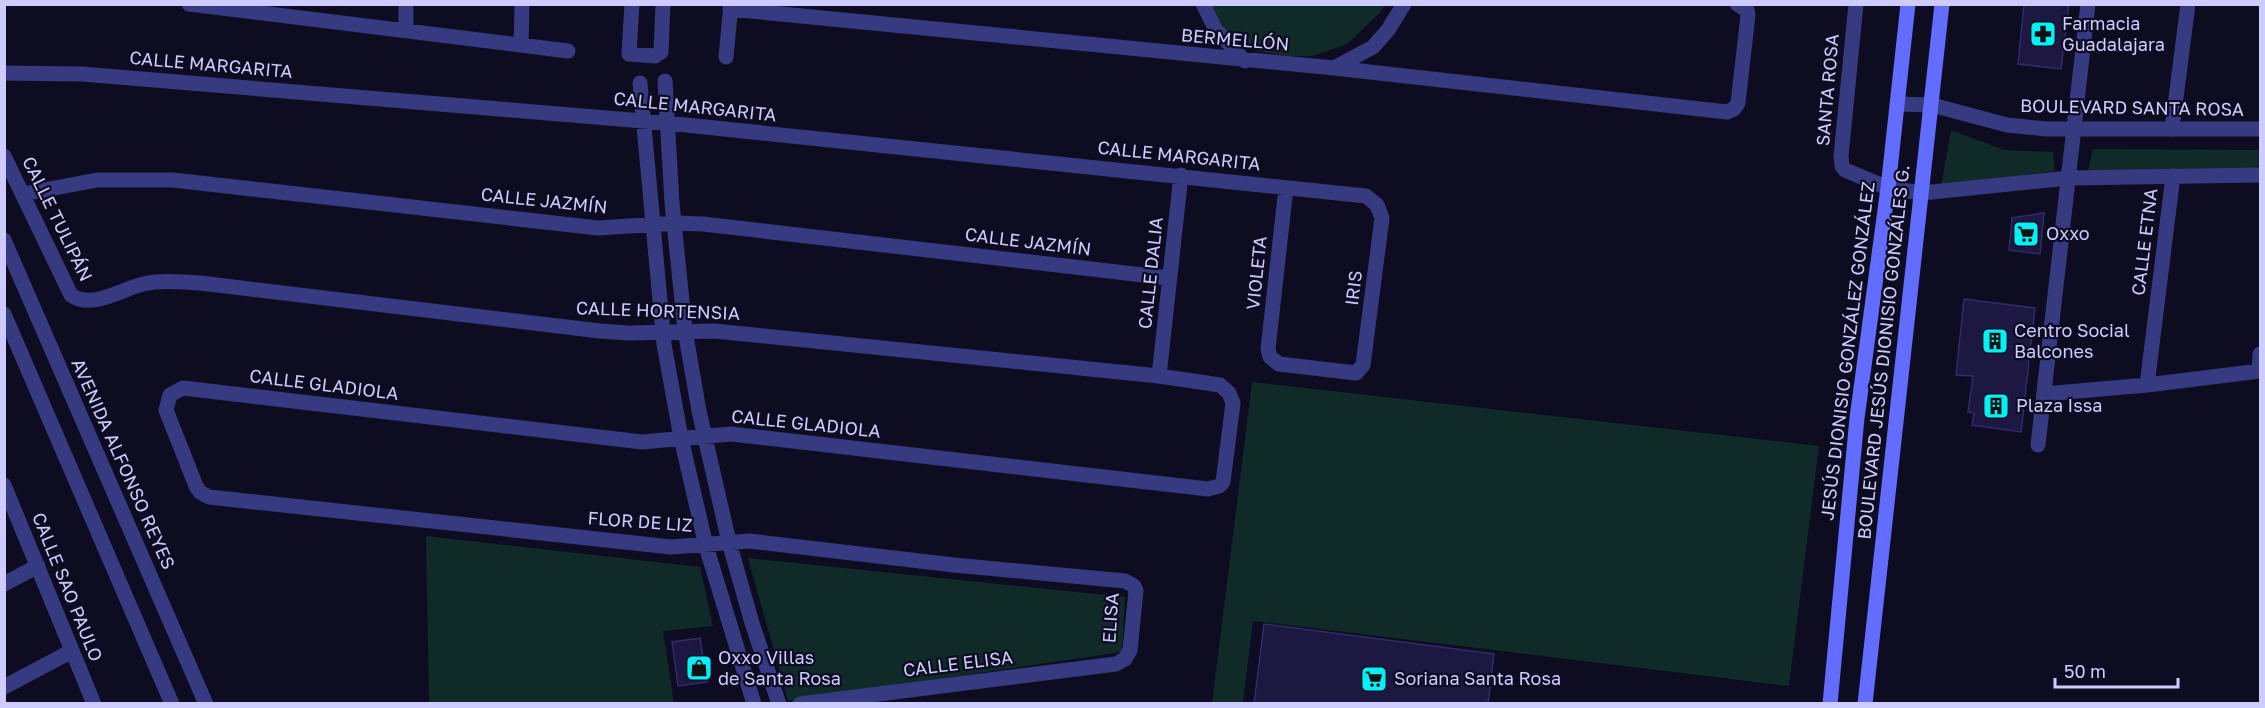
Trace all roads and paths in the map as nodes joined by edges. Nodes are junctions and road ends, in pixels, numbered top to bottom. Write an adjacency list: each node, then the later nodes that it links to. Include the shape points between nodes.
1 (189, 4): 15 (street)
2 (406, 4): 15 (street)
3 (522, 4): 16 (street)
4 (632, 4): 5 (street, via 629,54 658,56)
5 (663, 4)
6 (1203, 4): 19 (street, via 1216,30)
7 (1404, 4): 20 (street, via 1373,47)
8 (1856, 4): 37 (street, SANTA ROSA, via 1842,166)
9 (1908, 4): 24 (main road, JESÚS DIONISIO GONZÁLEZ GONZÁLEZ)
10 (1942, 4): 25 (main road, BOULEVARD JESÚS DIONISIO GONZÁLES G.)
11 (2088, 4): 28 (street)
12 (2187, 4): 29 (street)
13 (730, 7): 18 (street); 19 (street, BERMELLÓN)
14 (1743, 10): 20 (street, BERMELLÓN, via 1738,103 1727,112)
15 (406, 30): 16 (street)
16 (521, 45): 17 (street)
17 (568, 51)
18 (726, 57)
19 (1245, 61): 20 (street, BERMELLÓN)
20 (1334, 68)
21 (4, 73): 26 (street, CALLE MARGARITA, via 82,74)
22 (665, 81): 27 (street)
23 (640, 83): 26 (street)
24 (1897, 104): 25 (street, BOULEVARD SANTA ROSA); 37 (main road, JESÚS DIONISIO GONZÁLEZ GONZÁLEZ)
25 (1932, 105): 28 (street, BOULEVARD SANTA ROSA, via 2007,125); 39 (main road, BOULEVARD JESÚS DIONISIO GONZÁLES G.)
26 (643, 121): 27 (street, CALLE MARGARITA); 42 (street)
27 (667, 123): 32 (street, CALLE MARGARITA); 41 (street)
28 (2074, 129): 29 (street, BOULEVARD SANTA ROSA); 35 (street)
29 (2172, 129): 30 (street, BOULEVARD SANTA ROSA)
30 (2260, 129)
31 (4, 156): 38 (street, CALLE TULIPÁN)
32 (1181, 175): 36 (street, CALLE MARGARITA); 44 (street, CALLE DALIA)
33 (2260, 175): 34 (street)
34 (2173, 176): 35 (street); 53 (street, CALLE ETNA)
35 (2069, 178): 39 (street); 54 (street)
36 (1286, 188): 40 (street, CALLE MARGARITA, via 1366,196); 51 (street, VIOLETA, via 1268,349 1273,361 1279,364)
37 (1888, 188): 39 (street, SANTA ROSA); 75 (main road, JESÚS DIONISIO GONZÁLEZ GONZÁLEZ, via 1857,418)
38 (24, 194): 42 (street, CALLE JAZMÍN, via 97,180 172,180 598,228); 45 (street, CALLE TULIPÁN)
39 (1922, 194): 76 (main road, BOULEVARD JESÚS DIONISIO GONZÁLES G.)
40 (1377, 205): 51 (street, IRIS, via 1382,218 1363,365)
41 (675, 223): 42 (street, CALLE JAZMÍN); 44 (street, CALLE JAZMÍN); 47 (street)
42 (653, 224): 48 (street)
43 (4, 240): 71 (street, AVENIDA ALFONSO REYES)
44 (1169, 278): 52 (street, CALLE DALIA)
45 (75, 298): 48 (street, CALLE HORTENSIA, via 95,300 143,284 168,281 600,331)
46 (4, 314): 70 (street)
47 (685, 330): 48 (street, CALLE HORTENSIA); 52 (street, CALLE HORTENSIA); 56 (street)
48 (663, 333): 57 (street)
49 (2260, 354): 50 (street)
50 (2260, 371): 53 (street)
51 (1356, 373)
52 (1159, 376): 55 (street, CALLE HORTENSIA, via 1220,385)
53 (2146, 385): 54 (street)
54 (2044, 393): 58 (street)
55 (1233, 403): 56 (street, CALLE GLADIOLA, via 1223,482 1208,489 731,434)
56 (705, 436): 57 (street, CALLE GLADIOLA); 61 (street)
57 (681, 438): 60 (street, CALLE GLADIOLA, via 642,442 183,388 174,391 166,410); 62 (street)
58 (2038, 445)
59 (4, 485): 63 (street, CALLE SAO PAULO)
60 (196, 486): 62 (street, FLOR DE LIZ, via 200,492 217,498 671,547)
61 (729, 542): 62 (street, FLOR DE LIZ); 64 (street, FLOR DE LIZ); 73 (street)
62 (706, 546): 72 (street)
63 (38, 566): 65 (street); 66 (street, CALLE SAO PAULO)
64 (1121, 580): 67 (street, ELISA, via 1136,591 1130,650)
65 (4, 584)
66 (72, 651): 68 (street); 69 (street, CALLE SAO PAULO)
67 (1120, 662): 74 (street, CALLE ELISA)
68 (4, 687)
69 (94, 704)
70 (172, 704)
71 (206, 704)
72 (754, 704)
73 (779, 704)
74 (800, 704)
75 (1830, 704)
76 (1865, 704)

